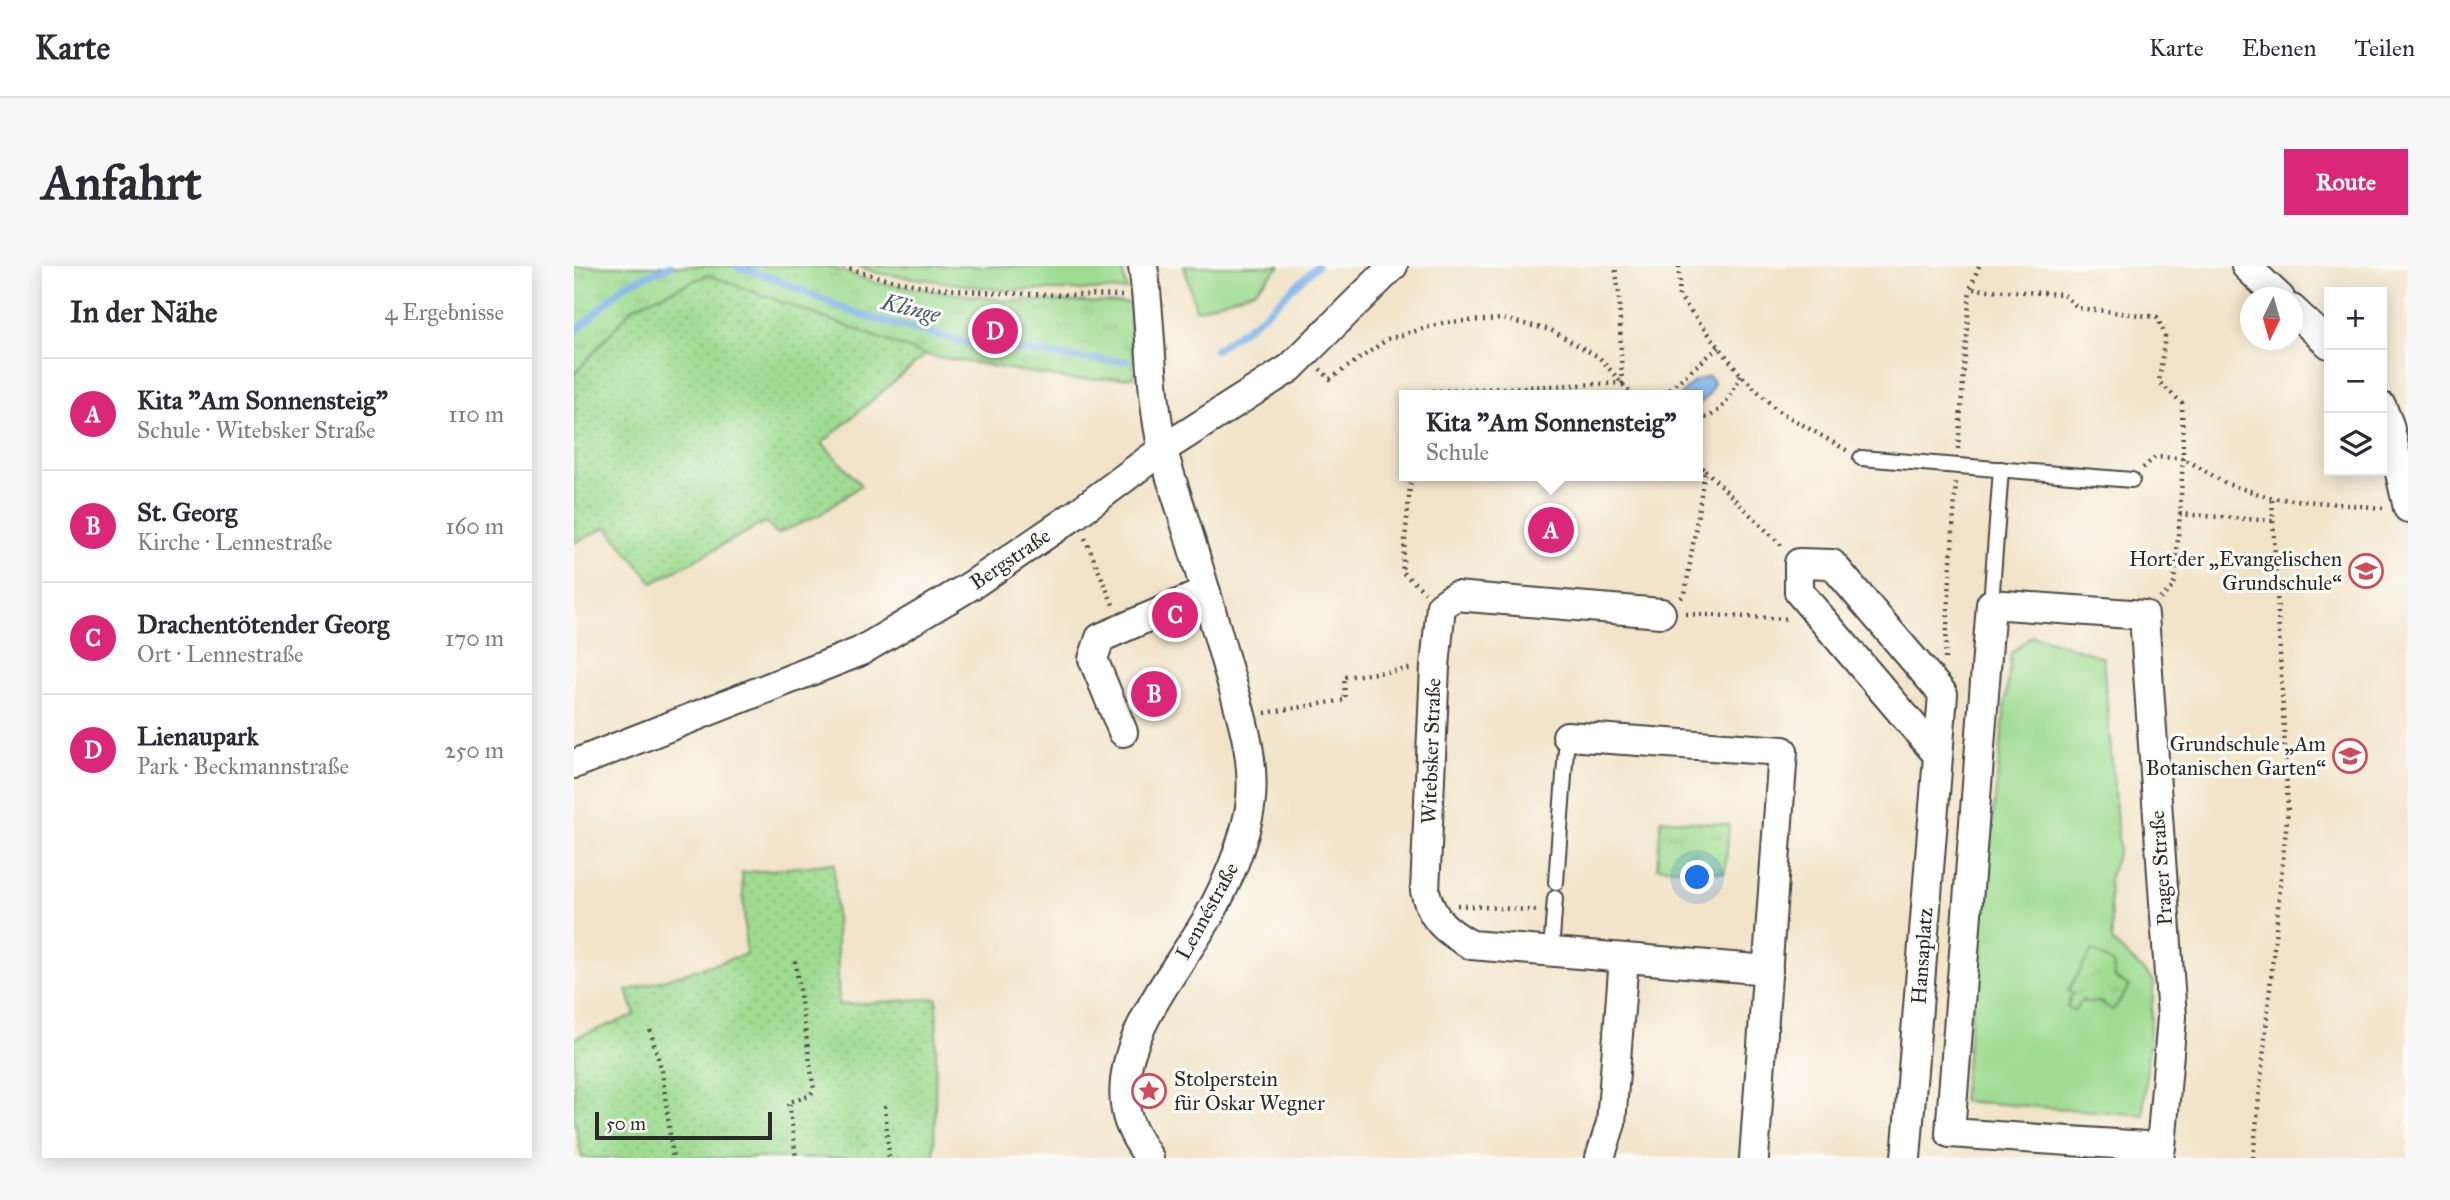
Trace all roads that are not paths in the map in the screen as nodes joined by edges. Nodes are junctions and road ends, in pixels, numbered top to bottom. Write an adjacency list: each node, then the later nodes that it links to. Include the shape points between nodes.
1 (1143, 266): 8 (street, Lennéstraße)
2 (1393, 266): 8 (street, Bergstraße, via 1290,368)
3 (2246, 266): 4 (street)
4 (2268, 287)
5 (2303, 319): 6 (street)
6 (2324, 339)
7 (2384, 413): 12 (street)
8 (1163, 449): 13 (street, Lennéstraße); 19 (street, Bergstraße, via 972,585 859,652)
9 (1861, 458): 10 (lane)
10 (2001, 469): 11 (lane); 14 (lane, Prager Straße)
11 (2132, 480)
12 (2401, 508)
13 (1206, 592): 16 (street, via 1100,638 1093,659); 26 (street, Lennéstraße, via 1242,718 1251,769 1249,816 1235,864 1209,916 1155,999 1133,1045 1126,1111)
14 (1991, 604): 25 (street, Prager Straße, via 2144,615 2172,1017); 25 (street, Prager Straße, via 1950,1133 2021,1143)
15 (1661, 613): 22 (street, Witebsker Straße, via 1455,596 1441,606 1428,902 1449,933 1471,945)
16 (1123, 732)
17 (1567, 736): 20 (lane); 24 (street, via 1783,751)
18 (1937, 754): 18 (street, Hansaplatz, via 1799,592 1800,563 1832,564 1943,694); 29 (street, Hansaplatz)
19 (574, 764)
20 (1556, 881)
21 (1554, 905): 22 (lane)
22 (1551, 952): 23 (street)
23 (1624, 958): 24 (street); 27 (street, via 1611,1123)
24 (1768, 970): 28 (street)
25 (2160, 1152)
26 (1149, 1158)
27 (1600, 1158)
28 (1754, 1158)
29 (1906, 1158)

